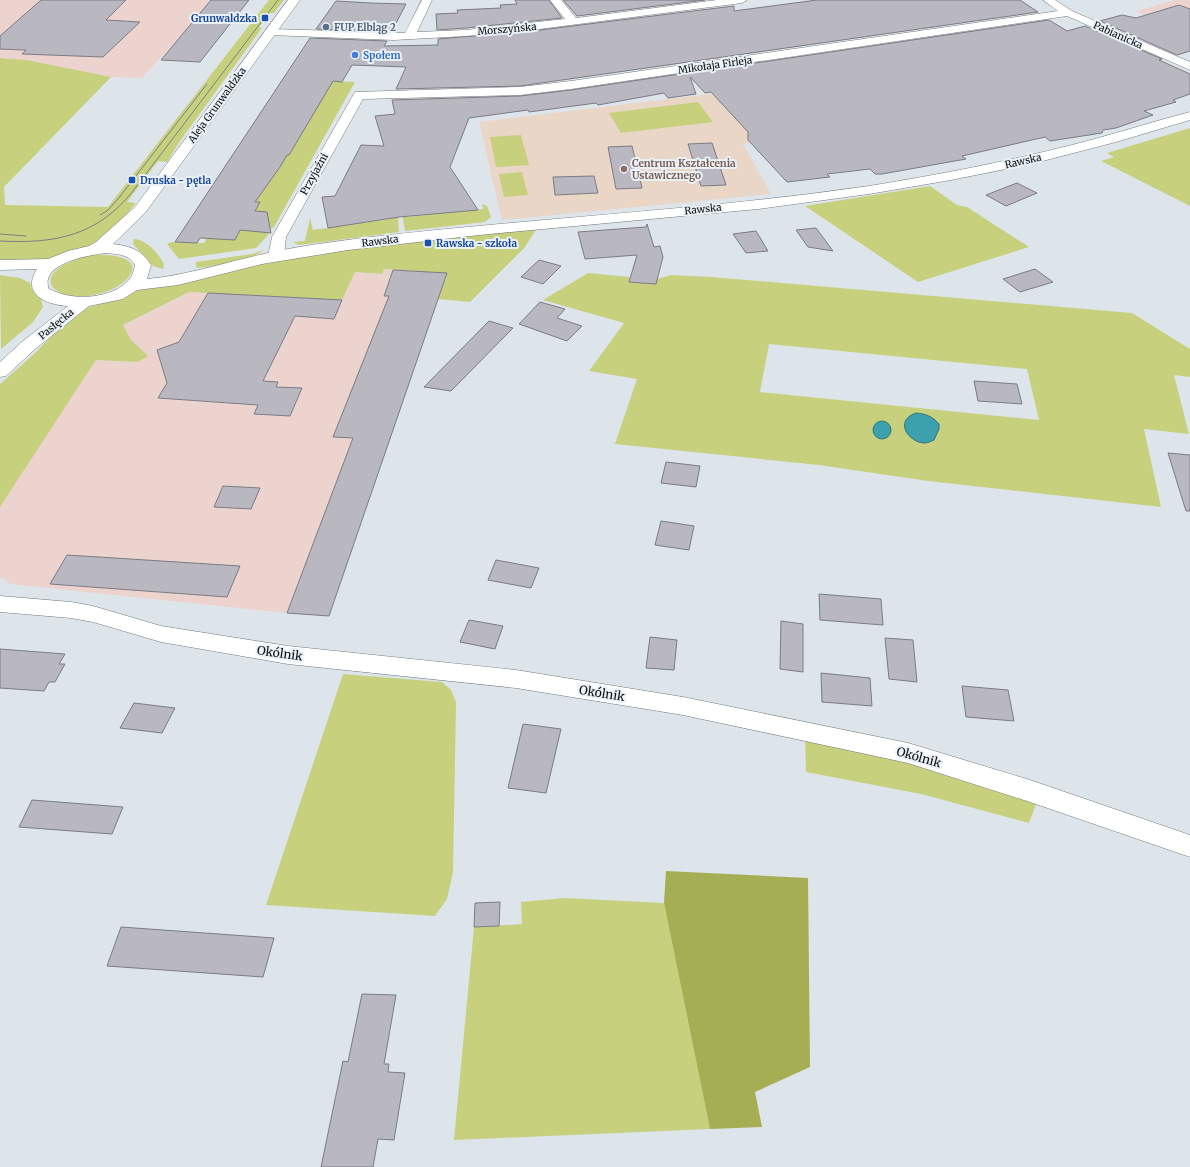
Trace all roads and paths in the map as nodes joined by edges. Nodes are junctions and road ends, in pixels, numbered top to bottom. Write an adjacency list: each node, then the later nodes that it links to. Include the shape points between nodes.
1 (294, 0): 8 (street, Aleja Grunwaldzka)
2 (428, 0): 9 (street)
3 (555, 0): 7 (street)
4 (742, 0): 7 (street, Morszyńska)
5 (1048, 0): 6 (street, Pabianicka)
6 (1068, 13): 10 (street, Pabianicka); 11 (street, Mikołaja Firleja, via 520,91)
7 (573, 22): 9 (street, Morszyńska, via 508,30)
8 (270, 32): 9 (street, Morszyńska); 13 (street, Aleja Grunwaldzka)
9 (409, 36)
10 (1190, 66)
11 (359, 95): 16 (street, Przyjaźni, via 279,237)
12 (1190, 116): 16 (street, Rawska, via 1104,142 1042,157 868,190 766,203 420,236)
13 (140, 210): 14 (street, Aleja Grunwaldzka); 15 (street, Aleja Grunwaldzka, via 126,244)
14 (95, 249): 15 (street); 17 (street, via 68,256)
15 (126, 251): 19 (street, via 141,260)
16 (276, 256): 21 (street, Rawska)
17 (53, 264): 18 (street); 22 (street, via 46,269)
18 (0, 265)
19 (143, 270): 21 (street, Rawska); 23 (street)
20 (0, 271): 22 (street)
21 (210, 271): 23 (street, Rawska, via 184,279)
22 (39, 281): 24 (street, via 40,290)
23 (131, 286): 25 (street, via 114,296)
24 (54, 300): 25 (street); 26 (street, Pasłęcka)
25 (83, 303): 26 (street, Pasłęcka)
26 (29, 345): 27 (street, Pasłęcka)
27 (0, 372)
28 (0, 604): 29 (street, Okólnik, via 71,610 161,634 288,655 516,679 683,706 908,753)
29 (1190, 846)

